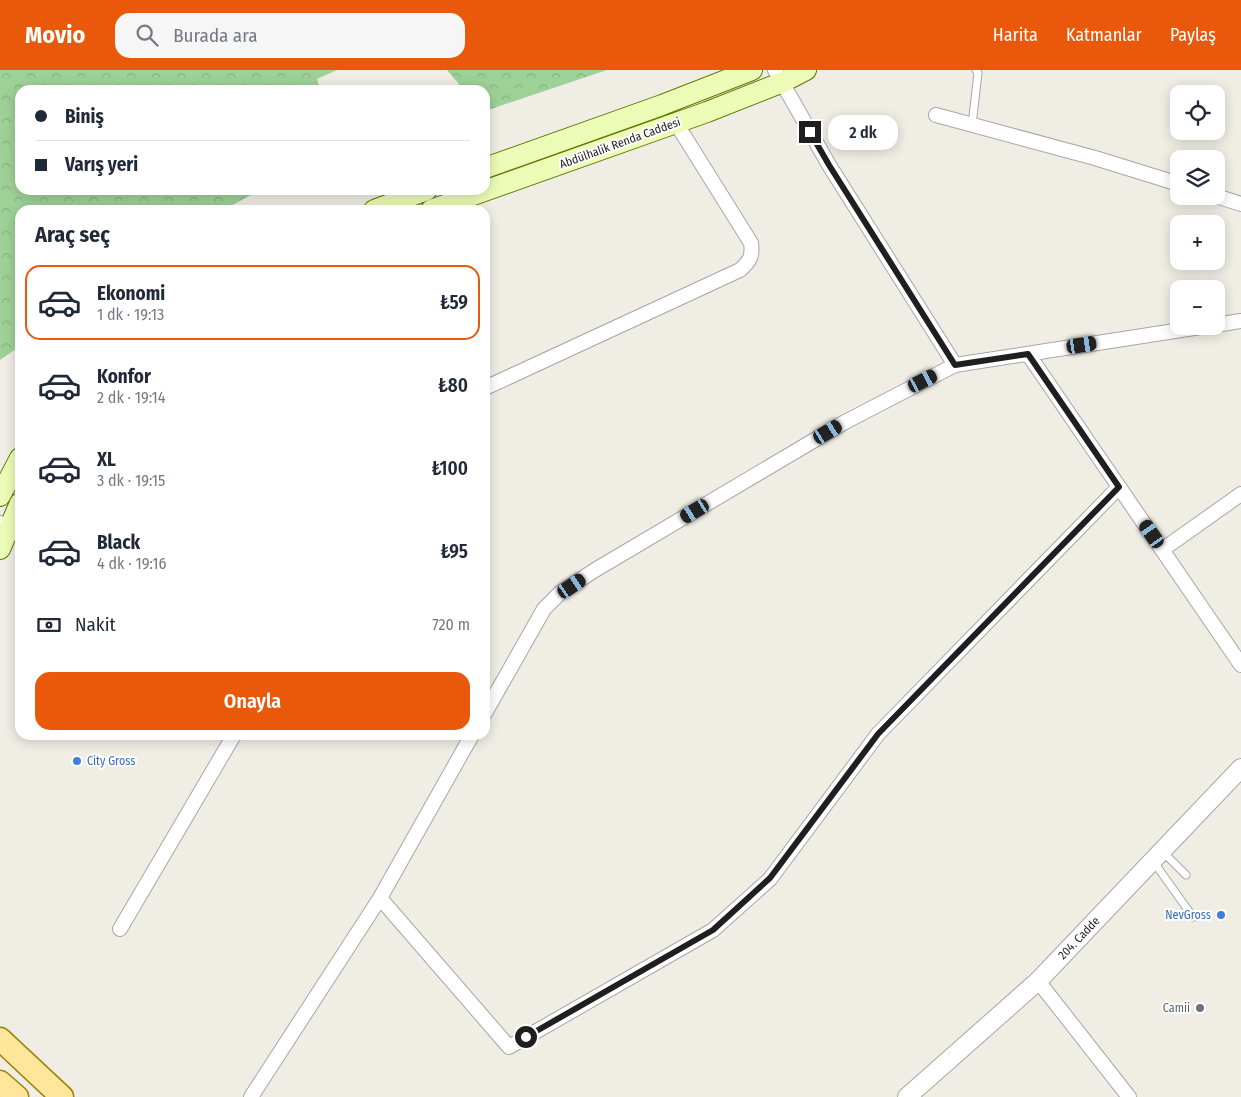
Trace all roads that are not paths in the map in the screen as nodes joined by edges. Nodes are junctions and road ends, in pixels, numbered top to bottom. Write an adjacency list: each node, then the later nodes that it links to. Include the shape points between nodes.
1 (752, 70): 8 (main road, Abdülhalik Renda Caddesi)
2 (806, 70): 4 (main road, Abdülhalik Renda Caddesi)
3 (976, 70): 7 (lane)
4 (779, 76): 6 (main road, Abdülhalik Renda Caddesi); 21 (street, via 829,165)
5 (936, 115): 7 (street)
6 (676, 123): 10 (main road, Abdülhalik Renda Caddesi); 22 (street, via 751,243 749,262 740,270)
7 (972, 125): 9 (street)
8 (490, 166)
9 (1170, 181)
10 (490, 189)
11 (414, 195): 15 (main road)
12 (473, 195): 16 (main road, Abdülhalik Renda Caddesi)
13 (1225, 199): 14 (street)
14 (1241, 204)
15 (387, 205)
16 (445, 205)
17 (1241, 321): 18 (street)
18 (1225, 324)
19 (1170, 332): 20 (street)
20 (1028, 354): 21 (street); 24 (street)
21 (955, 365): 32 (street, via 845,422 560,593 544,609)
22 (490, 386)
23 (15, 468): 26 (main road)
24 (1119, 487): 30 (street); 38 (street, via 878,734 770,878 713,930 509,1047)
25 (1241, 494): 30 (street)
26 (0, 496)
27 (15, 516): 28 (main road)
28 (10, 529): 29 (main road)
29 (0, 549)
30 (1162, 550): 31 (street)
31 (1241, 665)
32 (490, 704)
33 (231, 740): 40 (street)
34 (469, 740): 38 (street)
35 (1241, 768): 36 (street, 204. Cadde)
36 (1158, 856): 37 (lane); 39 (lane); 41 (street, 204. Cadde)
37 (1186, 874)
38 (380, 898): 46 (street)
39 (1194, 916)
40 (120, 929)
41 (1038, 982): 47 (street, 204. Cadde); 48 (street)
42 (0, 1039): 45 (main road)
43 (0, 1082): 44 (main road)
44 (17, 1097)
45 (62, 1097)
46 (251, 1097)
47 (907, 1097)
48 (1130, 1097)

